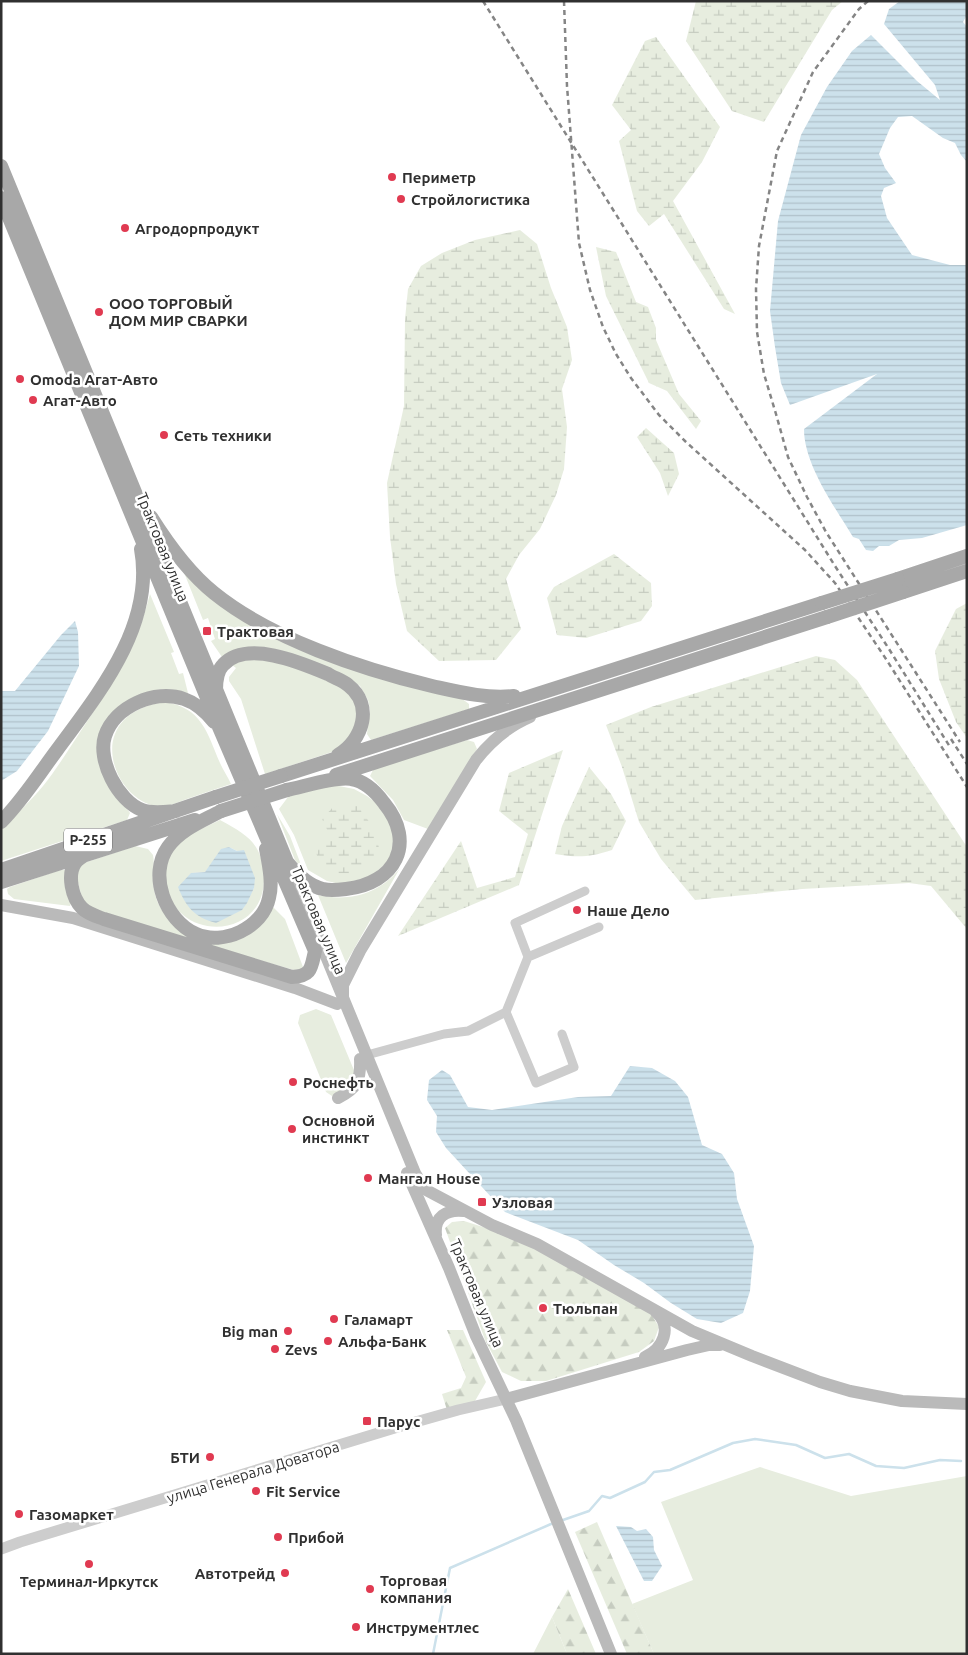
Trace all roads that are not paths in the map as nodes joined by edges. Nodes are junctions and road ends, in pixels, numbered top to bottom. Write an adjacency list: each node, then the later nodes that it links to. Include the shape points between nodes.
1 (1, 166): 3 (main road, Трактовая улица)
2 (1, 198): 4 (main road, Трактовая улица)
3 (133, 488): 7 (main road, via 156,526 203,584 238,610 292,638 398,678 475,695 511,696); 8 (main road, Трактовая улица)
4 (134, 521): 10 (main road, Трактовая улица); 15 (main road, via 143,578 141,599 128,640 82,717)
5 (967, 556): 7 (main road, bridge)
6 (967, 571): 9 (main road, bridge)
7 (569, 683): 11 (main road)
8 (216, 691): 11 (main road, via 217,676 223,664 240,656 255,654 279,656 303,664 347,684 356,693 364,719 354,742 338,755); 18 (main road, Трактовая улица)
9 (574, 700): 12 (main road); 26 (main road, via 521,721 480,755 360,951 343,985)
10 (219, 727): 13 (main road, via 204,710 191,702 164,696 140,701 108,728 103,745 105,761 120,791 142,810); 16 (main road, Трактовая улица)
11 (280, 776): 13 (main road, bridge)
12 (287, 790): 14 (main road, bridge); 18 (main road, via 342,778 360,782 379,796 391,812 400,843 396,859 388,871 372,882 350,889 322,889 300,876)
13 (176, 811): 19 (main road, Р-255)
14 (222, 811): 16 (main road, via 175,839 165,852 160,869 162,893 168,908 178,921 197,934 213,937 241,932 254,924 264,911 270,892); 17 (main road)
15 (1, 822)
16 (263, 829): 24 (main road, Трактовая улица)
17 (88, 853): 20 (main road); 24 (main road, via 75,864 72,883 80,906 93,915 292,977 308,973)
18 (287, 862): 26 (main road, Трактовая улица)
19 (1, 870)
20 (1, 882)
21 (585, 891): 25 (street, via 515,923)
22 (1, 905): 26 (main road, via 72,918)
23 (599, 927): 25 (street)
24 (315, 951): 26 (main road, Трактовая улица)
25 (528, 957): 27 (street)
26 (340, 1000): 29 (main road, Трактовая улица)
27 (506, 1012): 28 (street, via 536,1083 574,1067); 29 (street, via 468,1031 444,1034)
28 (562, 1034)
29 (363, 1057): 30 (main road, via 355,1087); 31 (main road, Трактовая улица, via 415,1173 428,1191); 32 (main road, Трактовая улица)
30 (338, 1098)
31 (464, 1211): 32 (main road, via 439,1218 435,1226); 33 (main road, Трактовая улица, via 538,1244)
32 (436, 1240): 36 (main road, Трактовая улица)
33 (654, 1310): 34 (main road, Трактовая улица); 35 (main road, via 665,1328 661,1344 652,1353)
34 (730, 1346): 35 (main road, via 703,1346); 37 (main road, Трактовая улица, via 850,1391 902,1401)
35 (615, 1369): 36 (main road)
36 (506, 1399): 38 (street, улица Генерала Доватора, via 458,1410); 39 (main road, Трактовая улица)
37 (967, 1404)
38 (1, 1549)
39 (611, 1654)

